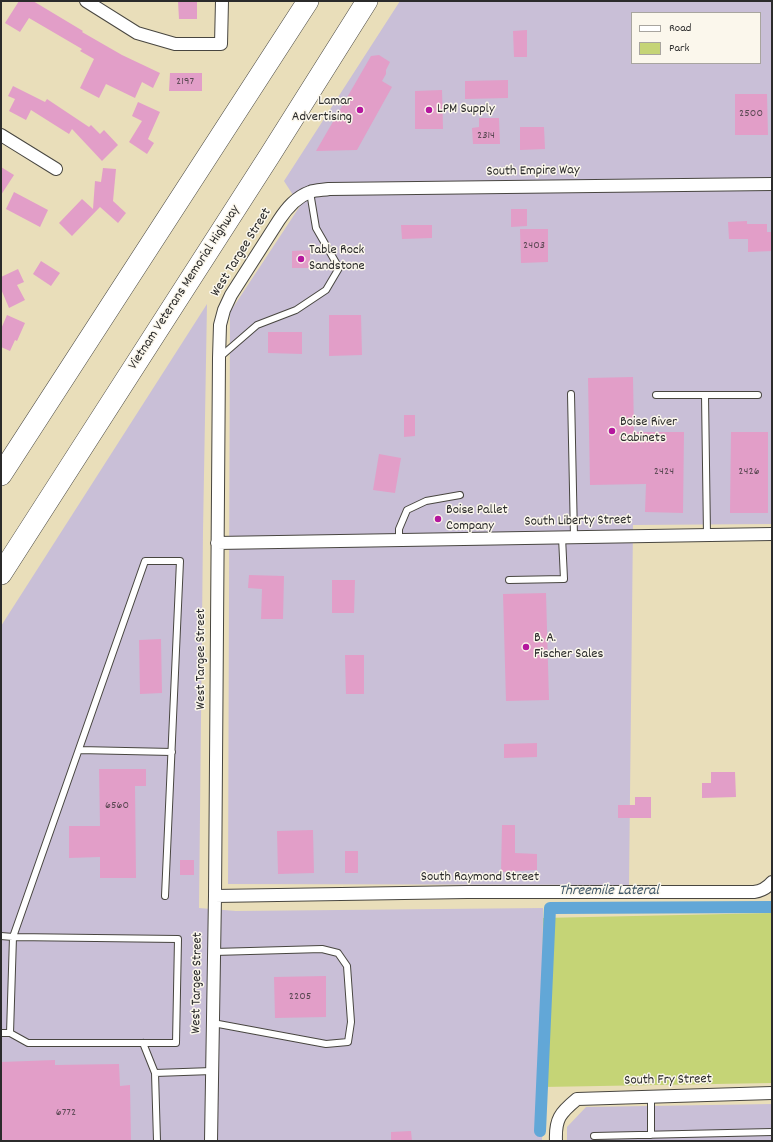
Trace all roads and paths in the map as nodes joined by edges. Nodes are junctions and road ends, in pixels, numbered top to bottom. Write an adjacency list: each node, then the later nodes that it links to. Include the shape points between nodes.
1 (86, 1): 2 (street, via 137,33 175,44 221,44)
2 (222, 1)
3 (308, 1): 15 (highway)
4 (367, 1): 22 (highway, Vietnam Veterans Memorial Highway)
5 (1, 135): 6 (street)
6 (56, 169)
7 (772, 184): 8 (street, South Empire Way)
8 (310, 192): 9 (street, South Empire Way); 10 (lane, via 316,228 339,268 326,290 296,310 257,325)
9 (296, 199): 10 (street, West Targee Street, via 279,220 231,295 220,325)
10 (219, 358): 21 (street, West Targee Street)
11 (571, 394): 19 (lane)
12 (656, 395): 13 (lane)
13 (705, 395): 14 (lane); 18 (lane)
14 (758, 395)
15 (1, 475)
16 (460, 495): 20 (lane, via 426,501 407,510 399,529)
17 (772, 534): 18 (street, South Liberty Street)
18 (707, 535): 19 (street, South Liberty Street)
19 (568, 537): 20 (street, South Liberty Street); 23 (lane, via 564,579)
20 (399, 540): 21 (street, South Liberty Street)
21 (218, 543): 28 (street, West Targee Street)
22 (1, 574)
23 (509, 580)
24 (79, 750): 25 (lane); 25 (lane, via 145,561 180,561); 30 (lane)
25 (172, 752): 27 (lane)
26 (770, 884): 28 (street, South Raymond Street, via 761,891 754,892 467,892)
27 (166, 896)
28 (215, 896): 31 (street, West Targee Street)
29 (1, 936): 30 (lane)
30 (13, 936): 34 (lane); 35 (lane, via 178,940 176,1043)
31 (214, 952): 32 (street, West Targee Street); 32 (lane, via 322,949 338,953 347,966 351,1022 348,1042 326,1044)
32 (213, 1023): 36 (street, West Targee Street)
33 (1, 1033): 34 (lane)
34 (10, 1033): 35 (lane, via 28,1043)
35 (143, 1043): 37 (lane)
36 (212, 1071): 37 (lane); 44 (street, West Targee Street)
37 (155, 1073): 43 (lane)
38 (772, 1093): 39 (street, South Fry Street)
39 (651, 1096): 41 (lane); 45 (street, South Fry Street, via 577,1099 558,1117)
40 (772, 1132): 41 (lane)
41 (652, 1135): 42 (lane)
42 (594, 1136)
43 (157, 1141)
44 (211, 1141)
45 (556, 1141)

